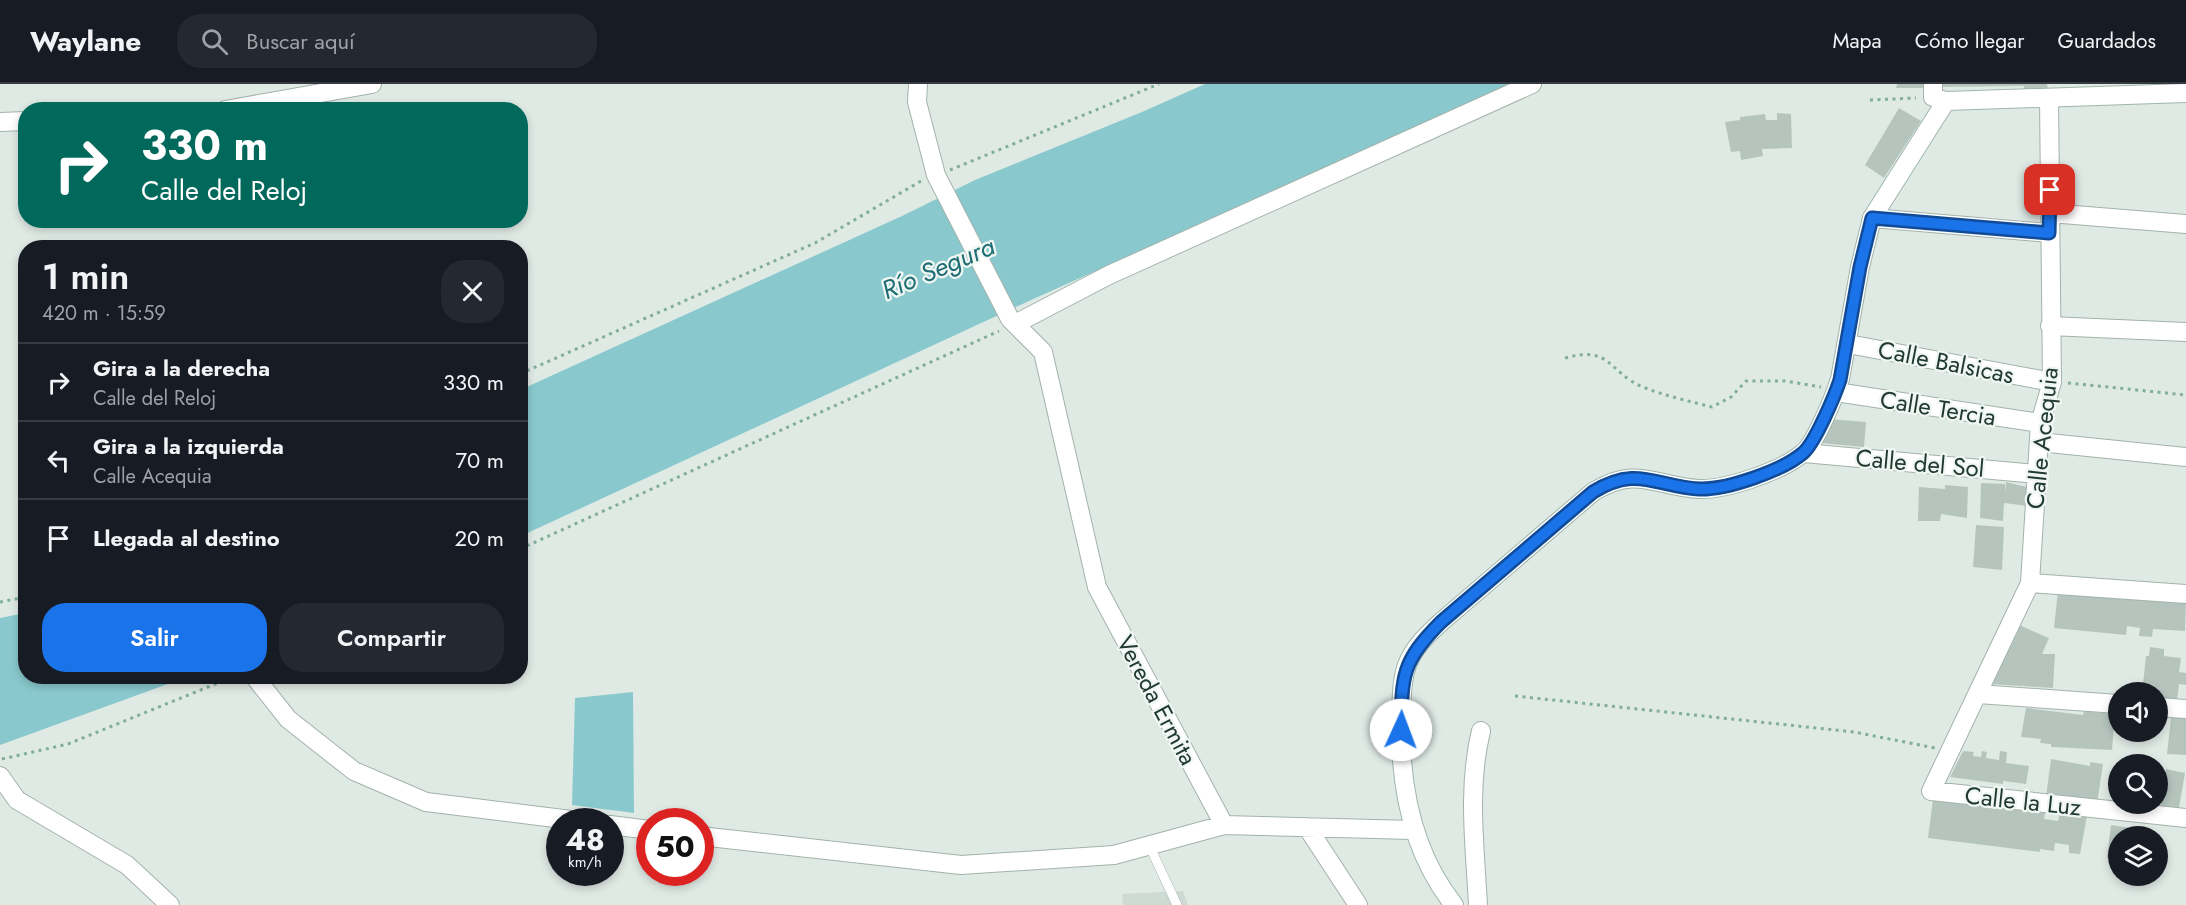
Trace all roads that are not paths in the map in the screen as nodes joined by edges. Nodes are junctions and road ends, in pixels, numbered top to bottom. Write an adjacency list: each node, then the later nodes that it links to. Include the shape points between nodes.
1 (372, 84): 7 (street)
2 (918, 84): 14 (street, Vereda Ermita, via 917,102 936,175)
3 (1532, 84): 14 (street)
4 (2186, 93): 6 (street)
5 (1937, 94): 6 (street); 11 (street)
6 (2049, 98): 10 (street, Calle Acequia)
7 (270, 102)
8 (18, 121): 9 (street)
9 (0, 122)
10 (2050, 213): 12 (street); 13 (street, Calle Acequia)
11 (1872, 218): 13 (street); 17 (street)
12 (2186, 224)
13 (2049, 233): 15 (street, Calle Acequia)
14 (1012, 321): 37 (street, Vereda Ermita, via 1043,352 1097,587)
15 (2049, 326): 16 (street); 18 (street, Calle Acequia)
16 (2186, 332)
17 (1848, 344): 18 (street, Calle Balsicas); 19 (street)
18 (2052, 382): 20 (street, Calle Acequia)
19 (1837, 391): 20 (street, Calle Tercia); 22 (street)
20 (2040, 423): 21 (street, Calle Acequia)
21 (2039, 442): 23 (street); 24 (street, Calle Acequia)
22 (1804, 453): 24 (street, Calle del Sol); 39 (street, via 1735,486 1699,489 1637,477 1611,481 1593,492 1441,622 1418,645 1402,683 1405,794)
23 (2186, 457)
24 (2037, 474): 25 (street, Calle Acequia)
25 (2030, 583): 26 (street); 28 (street, Calle Acequia)
26 (2186, 594)
27 (260, 684): 35 (street, via 288,719 354,771 426,802)
28 (1978, 694): 29 (street); 34 (street, Calle Acequia)
29 (2108, 703)
30 (2168, 708): 31 (street)
31 (2186, 709)
32 (1481, 731): 46 (street, via 1472,792)
33 (0, 776): 42 (street, via 17,800 127,865)
34 (1931, 791): 36 (street, Calle la Luz)
35 (546, 817)
36 (2186, 818)
37 (1224, 825): 38 (street); 41 (street)
38 (1307, 827): 39 (street); 44 (street)
39 (1413, 830): 45 (street, via 1427,866)
40 (714, 838): 41 (street, via 961,865 1114,855)
41 (1149, 846): 43 (lane)
42 (170, 905)
43 (1177, 905)
44 (1358, 905)
45 (1454, 905)
46 (1478, 905)

